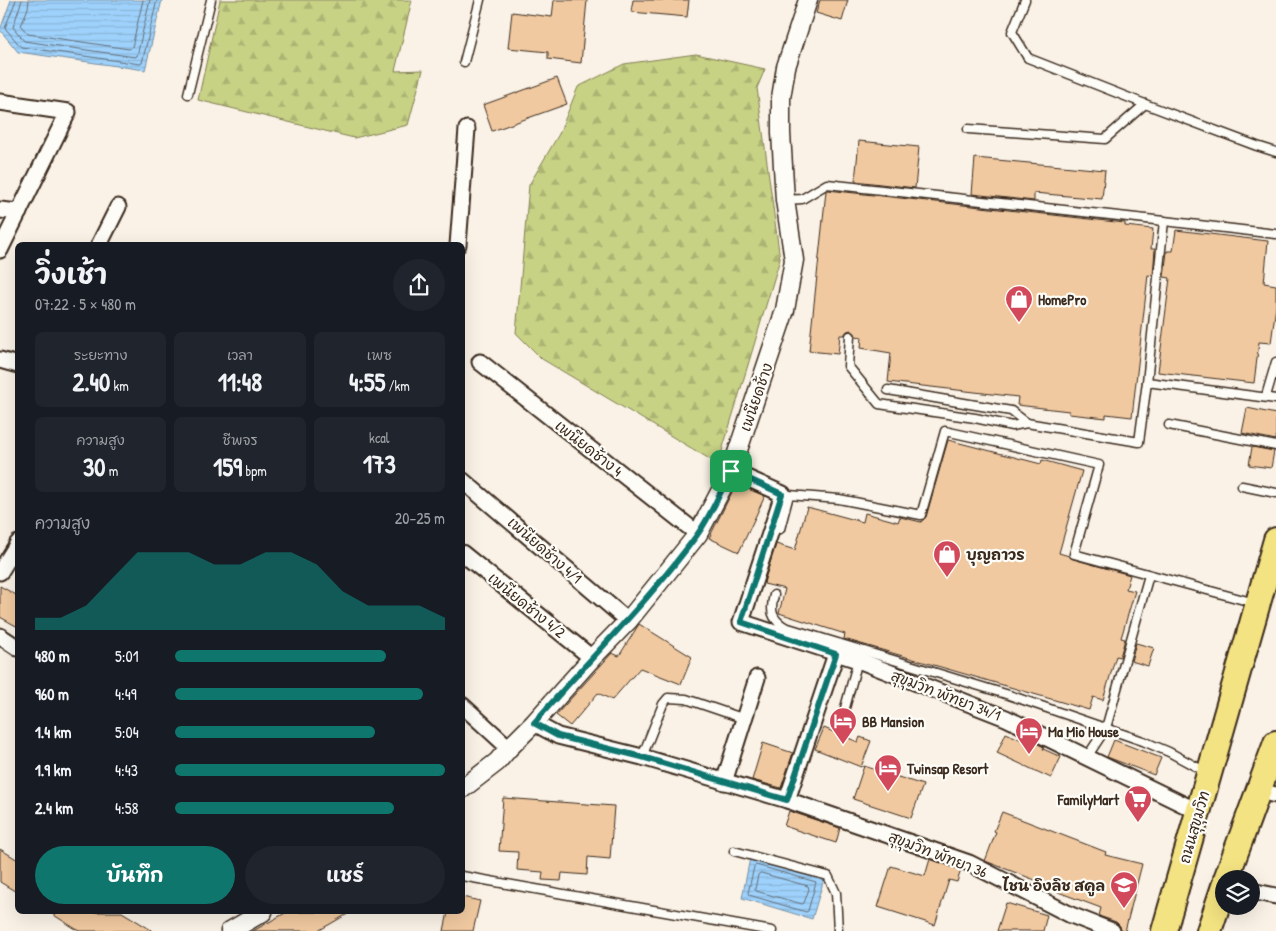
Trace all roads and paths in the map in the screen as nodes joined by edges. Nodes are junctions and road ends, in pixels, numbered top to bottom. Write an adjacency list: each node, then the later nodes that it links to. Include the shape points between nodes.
1 (211, 0): 6 (lane)
2 (480, 0): 5 (lane)
3 (808, 0): 12 (street, เพนียดช้าง, via 786,67 781,98)
4 (1024, 0): 8 (lane, via 1012,32 1028,58)
5 (464, 62)
6 (188, 94)
7 (0, 102): 15 (street, via 68,112)
8 (1145, 104): 10 (lane, via 1105,139); 11 (lane)
9 (466, 128): 19 (street)
10 (968, 129)
11 (1276, 152)
12 (785, 200): 16 (lane, via 802,198 827,184); 33 (street, เพนียดช้าง, via 794,260 785,310)
13 (118, 207): 18 (street)
14 (0, 210): 15 (street)
15 (19, 212): 20 (street)
16 (1164, 221): 17 (lane); 26 (lane)
17 (1276, 234)
18 (100, 242)
19 (458, 242)
20 (0, 250)
21 (850, 336): 30 (lane, via 848,366 879,404 1012,426)
22 (0, 360): 25 (street)
23 (480, 362): 38 (street, เพนียดช้าง 4)
24 (1276, 362): 28 (lane)
25 (15, 364)
26 (1147, 382): 28 (lane); 30 (lane, via 1139,442)
27 (888, 390): 30 (lane, via 1011,411)
28 (1266, 396): 29 (lane)
29 (1276, 399)
30 (1027, 423)
31 (1169, 425): 32 (lane)
32 (1276, 446)
33 (731, 471): 38 (street, เพนียดช้าง); 49 (street, สุขุมวิท พัทยา 34/1, via 782,494 741,622)
34 (465, 483): 46 (street, เพนียดช้าง 4/1)
35 (1242, 486): 36 (lane)
36 (1276, 493)
37 (780, 529): 43 (lane, via 789,495 839,499 920,514 945,431 1099,465 1074,554)
38 (698, 534): 46 (street, เพนียดช้าง)
39 (1276, 540): 45 (highway, ถนนสุขุมวิท)
40 (15, 548): 42 (street)
41 (465, 555): 50 (street, เพนียดช้าง 4/2)
42 (0, 572)
43 (1149, 574): 45 (lane); 58 (lane)
44 (774, 595): 58 (lane, via 772,612 775,619 785,626)
45 (1257, 604): 57 (highway, ถนนสุขุมวิท)
46 (628, 621): 50 (street, เพนียดช้าง)
47 (0, 636): 48 (street)
48 (15, 646)
49 (836, 654): 51 (street, สุขุมวิท พัทยา 34/1); 67 (street)
50 (592, 658): 56 (street, เพนียดช้าง)
51 (858, 660): 54 (lane); 62 (street, สุขุมวิท พัทยา 34/1, via 1006,718)
52 (757, 678): 55 (street)
53 (465, 708): 60 (street)
54 (845, 708)
55 (745, 718): 61 (lane, via 686,699 668,698); 64 (street)
56 (534, 723): 60 (street, เพนียดช้าง); 61 (street, สุขุมวิท พัทยา 36, via 558,736)
57 (1224, 724): 63 (highway, ถนนสุขุมวิท); 83 (highway, ถนนสุขุมวิท)
58 (1106, 728): 62 (lane); 63 (lane, via 1169,752)
59 (1276, 744): 66 (highway); 70 (highway)
60 (509, 748): 65 (street, เพนียดช้าง, via 498,762)
61 (642, 757): 64 (street, สุขุมวิท พัทยา 36)
62 (1087, 758): 68 (street, สุขุมวิท พัทยา 34/1)
63 (1210, 774): 68 (highway, ถนนสุขุมวิท)
64 (724, 782): 67 (street, สุขุมวิท พัทยา 36)
65 (465, 788)
66 (1269, 793): 71 (highway)
67 (787, 800): 81 (street, สุขุมวิท พัทยา 36, via 969,863 1071,915)
68 (1199, 812): 82 (highway, ถนนสุขุมวิท)
69 (734, 851): 80 (lane, via 828,876 836,893)
70 (1229, 870)
71 (1241, 870)
72 (465, 877): 79 (lane)
73 (1260, 893): 74 (street)
74 (1276, 896)
75 (1215, 913): 84 (highway)
76 (260, 914): 78 (street)
77 (1227, 915): 85 (highway)
78 (230, 931)
79 (772, 931)
80 (838, 931)
81 (1112, 931)
82 (1164, 931)
83 (1176, 931)
84 (1209, 931)
85 (1223, 931)

